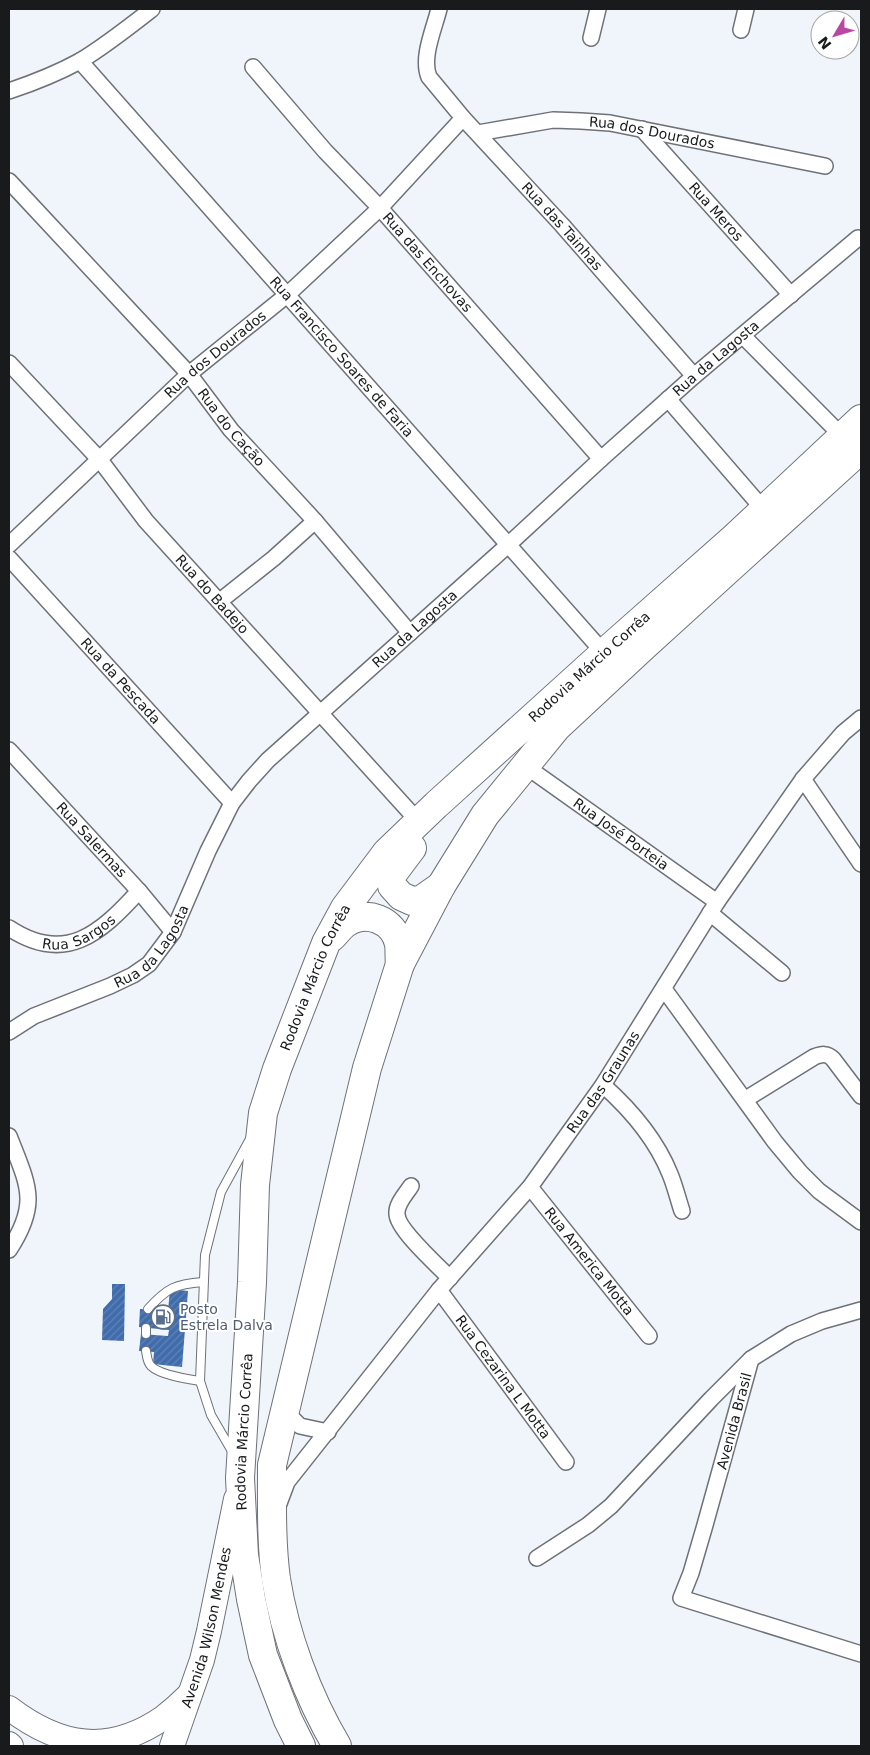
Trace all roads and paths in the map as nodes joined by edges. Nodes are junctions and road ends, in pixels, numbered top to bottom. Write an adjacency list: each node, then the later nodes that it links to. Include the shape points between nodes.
1 (152, 9): 7 (street)
2 (439, 9): 10 (street, Rua das Tainhas, via 426,70)
3 (598, 9): 6 (street)
4 (746, 9): 5 (street)
5 (741, 30)
6 (591, 38)
7 (80, 61): 9 (street); 17 (street, Rua Francisco Soares de Faria)
8 (253, 67): 15 (street, Rua das Enchovas)
9 (9, 91)
10 (463, 118): 12 (street, Rua das Tainhas); 15 (street, Rua dos Dourados)
11 (642, 129): 12 (street, Rua dos Dourados, via 600,122 553,120); 13 (street, Rua dos Dourados); 18 (street, Rua Meros)
12 (478, 133): 22 (street, Rua das Tainhas)
13 (825, 166)
14 (9, 181): 21 (street, Rua do Cação)
15 (380, 208): 17 (street, Rua dos Dourados); 25 (street, Rua das Enchovas)
16 (858, 238): 18 (street, Rua da Lagosta)
17 (287, 295): 21 (street, Rua dos Dourados); 29 (street, Rua Francisco Soares de Faria)
18 (791, 295): 19 (street, Rua da Lagosta)
19 (743, 336): 22 (street, Rua da Lagosta); 24 (street)
20 (9, 363): 26 (street, Rua do Badejo)
21 (189, 374): 26 (street, Rua dos Dourados); 28 (street, Rua do Cação, via 231,430)
22 (694, 376): 23 (street, Rua da Lagosta)
23 (668, 399): 25 (street, Rua da Lagosta); 27 (street)
24 (855, 435): 27 (highway, Rodovia Márcio Corrêa); 38 (highway, Rodovia Márcio Corrêa, via 657,634 557,727)
25 (600, 459): 29 (street, Rua da Lagosta)
26 (100, 460): 30 (street, Rua dos Dourados); 32 (street, Rua do Badejo, via 146,520)
27 (764, 510): 34 (highway, Rodovia Márcio Corrêa)
28 (315, 521): 32 (street); 33 (street, Rua do Cação)
29 (508, 545): 33 (street, Rua da Lagosta); 34 (street, Rua Francisco Soares de Faria)
30 (9, 546)
31 (9, 558): 40 (street, Rua da Pescada)
32 (220, 602): 35 (street, Rua do Badejo)
33 (410, 633): 35 (street, Rua da Lagosta)
34 (604, 653): 41 (highway, Rodovia Márcio Corrêa)
35 (320, 714): 40 (street, Rua da Lagosta, via 268,760); 41 (street, Rua do Badejo)
36 (861, 718): 39 (street, Rua das Graunas, via 843,733)
37 (9, 750): 44 (street, Rua Salermas)
38 (524, 765): 43 (highway, Rodovia Márcio Corrêa, via 485,814); 45 (street, Rua José Porteia)
39 (804, 780): 42 (street); 45 (street, Rua das Graunas)
40 (232, 803): 47 (street, Rua da Lagosta)
41 (427, 813): 43 (highway, via 423,833 391,876 392,886 401,896 412,901 422,900); 48 (highway, Rodovia Márcio Corrêa, via 375,867 345,908)
42 (861, 864)
43 (442, 886): 49 (highway, Rodovia Márcio Corrêa)
44 (139, 891): 46 (street, Rua Sargos, via 101,928 72,943 43,944); 47 (street, Rua Salermas)
45 (714, 908): 50 (street, Rua José Porteia); 51 (street, Rua das Graunas)
46 (9, 928)
47 (173, 932): 52 (street, Rua da Lagosta, via 156,955 133,975 34,1016)
48 (326, 943): 49 (highway, via 346,923 358,917 372,916 385,922 394,932 399,944); 56 (highway, Rodovia Márcio Corrêa, via 277,1069)
49 (400, 964): 72 (highway, Rodovia Márcio Corrêa, via 367,1068)
50 (782, 973)
51 (664, 989): 53 (street, Rua das Graunas); 55 (street)
52 (9, 1032)
53 (603, 1085): 59 (street, Rua das Graunas); 60 (street, via 645,1129 670,1174)
54 (861, 1096): 55 (street, via 833,1059 823,1054)
55 (746, 1099): 61 (street, via 806,1178)
56 (264, 1113): 64 (lane, via 222,1192 204,1255); 75 (highway, Rodovia Márcio Corrêa, via 255,1186)
57 (9, 1136): 62 (street, via 28,1194 28,1210)
58 (412, 1186): 63 (street, via 398,1206 396,1216 408,1234)
59 (530, 1187): 63 (street, Rua das Graunas); 68 (street, Rua America Motta)
60 (682, 1211)
61 (861, 1222)
62 (9, 1250)
63 (450, 1278): 65 (street, Rua das Graunas)
64 (203, 1282): 66 (lane, via 174,1286); 71 (lane)
65 (439, 1290): 73 (street, Rua das Graunas); 74 (street, Rua Cezarina L Motta)
66 (148, 1309)
67 (861, 1310): 70 (street, Avenida Brasil, via 822,1320)
68 (649, 1336)
69 (146, 1351): 71 (lane, via 149,1364 155,1370)
70 (751, 1360): 77 (street, via 611,1506); 78 (street, Avenida Brasil, via 691,1573 680,1598)
71 (200, 1381): 75 (lane, via 211,1415)
72 (284, 1410): 73 (street, via 300,1426); 76 (highway, Rodovia Márcio Corrêa, via 272,1465)
73 (328, 1432): 76 (street, Rua das Graunas, via 287,1482)
74 (566, 1462)
75 (241, 1472): 79 (main road, Avenida Wilson Mendes, via 209,1631); 82 (highway, Rodovia Márcio Corrêa, via 244,1555 259,1636 288,1720)
76 (272, 1520): 83 (highway, Rodovia Márcio Corrêa, via 276,1579 289,1630 305,1682)
77 (537, 1558)
78 (861, 1654)
79 (191, 1694): 80 (main road, Avenida Wilson Mendes, via 164,1717 131,1736 92,1743 48,1733); 81 (main road)
80 (9, 1708)
81 (172, 1746)
82 (301, 1746)
83 (337, 1746)

